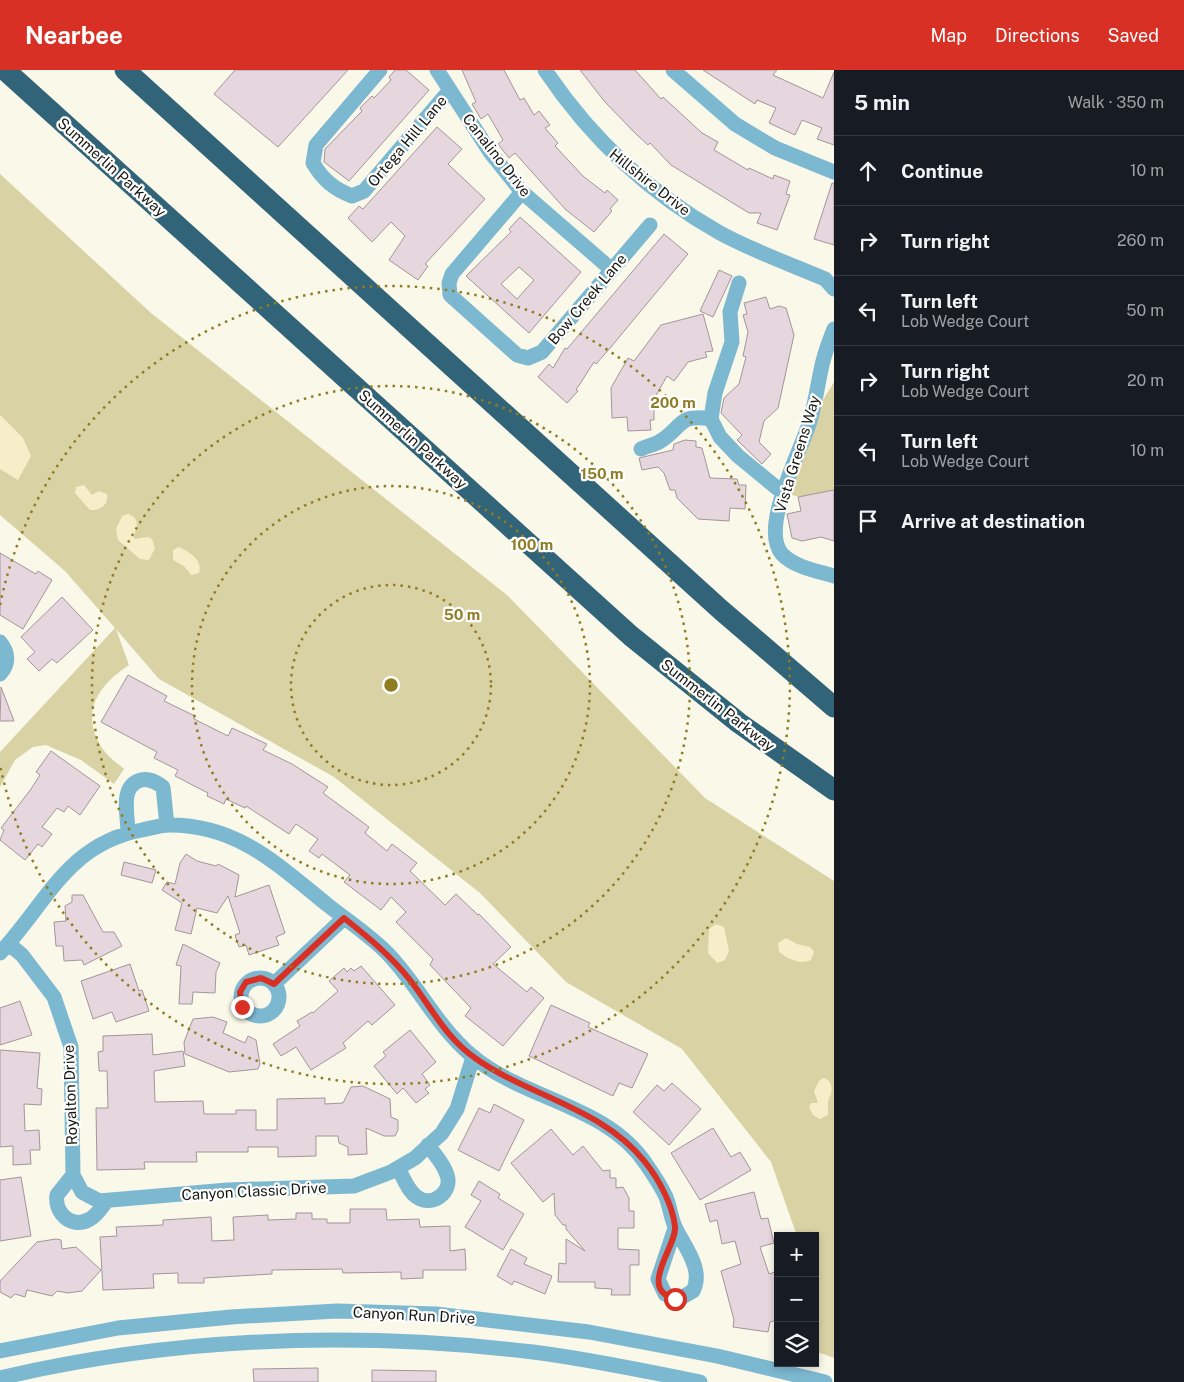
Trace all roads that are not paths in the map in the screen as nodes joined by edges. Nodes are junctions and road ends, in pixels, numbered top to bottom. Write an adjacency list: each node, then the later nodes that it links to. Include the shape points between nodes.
1 (5, 70): 22 (highway, Summerlin Parkway, via 631,636 740,723)
2 (125, 70): 21 (highway, via 714,604)
3 (380, 70): 7 (street, Ortega Hill Lane, via 316,145 313,164 320,175 337,190 352,196 364,191)
4 (437, 70): 7 (street, Canalino Drive)
5 (545, 70): 13 (street, Hillshire Drive, via 567,102 606,146 670,201 720,233 825,279)
6 (673, 70): 8 (street, via 735,124 775,148)
7 (449, 91): 9 (street, Canalino Drive, via 490,152)
8 (834, 172)
9 (522, 192): 11 (street, Canalino Drive); 11 (street, Bow Creek Lane, via 452,274 449,283 450,295 517,355 528,358 542,352)
10 (650, 225): 11 (street, Bow Creek Lane)
11 (612, 270)
12 (739, 283): 15 (street, via 730,312 732,342 715,393)
13 (834, 289)
14 (834, 329): 17 (street, Vista Greens Way, via 823,360 810,421)
15 (711, 419): 16 (street, via 696,416 683,421 660,441); 17 (street, via 720,438)
16 (640, 448)
17 (783, 493): 18 (street, Vista Greens Way, via 776,521 776,540 782,553 799,565)
18 (834, 576)
19 (0, 642): 20 (street, via 7,661)
20 (0, 674)
21 (834, 707)
22 (834, 790)
23 (167, 825): 24 (street); 24 (street, via 162,787 157,782 144,780 132,784 126,793); 25 (street, via 198,827 228,835 256,848)
24 (128, 832): 26 (street, via 96,846 62,874)
25 (344, 918): 27 (street); 28 (street, via 388,953 444,1029)
26 (4, 948): 31 (street, Royalton Drive, via 22,955 54,997 70,1047)
27 (274, 984)
28 (473, 1057): 29 (street, Canyon Classic Drive, via 458,1109 442,1133); 33 (street, via 502,1076 596,1121 618,1135 645,1162 666,1198)
29 (428, 1145): 30 (street, Canyon Classic Drive); 30 (street, via 448,1176 447,1187 440,1197 429,1201 418,1198)
30 (398, 1168): 32 (street, Canyon Classic Drive, via 354,1186 228,1190)
31 (72, 1175): 32 (street, Canyon Classic Drive, via 85,1195); 32 (street, via 57,1195 58,1208 64,1217 76,1222 86,1221 94,1217)
32 (106, 1202)
33 (675, 1228)
34 (0, 1351): 37 (street, Canyon Run Drive, via 118,1328 231,1317 337,1311 427,1314 589,1332 735,1360)
35 (0, 1378): 36 (street, Canyon Run Drive, via 88,1360 169,1349 340,1339 534,1352)
36 (700, 1382)
37 (825, 1382)

